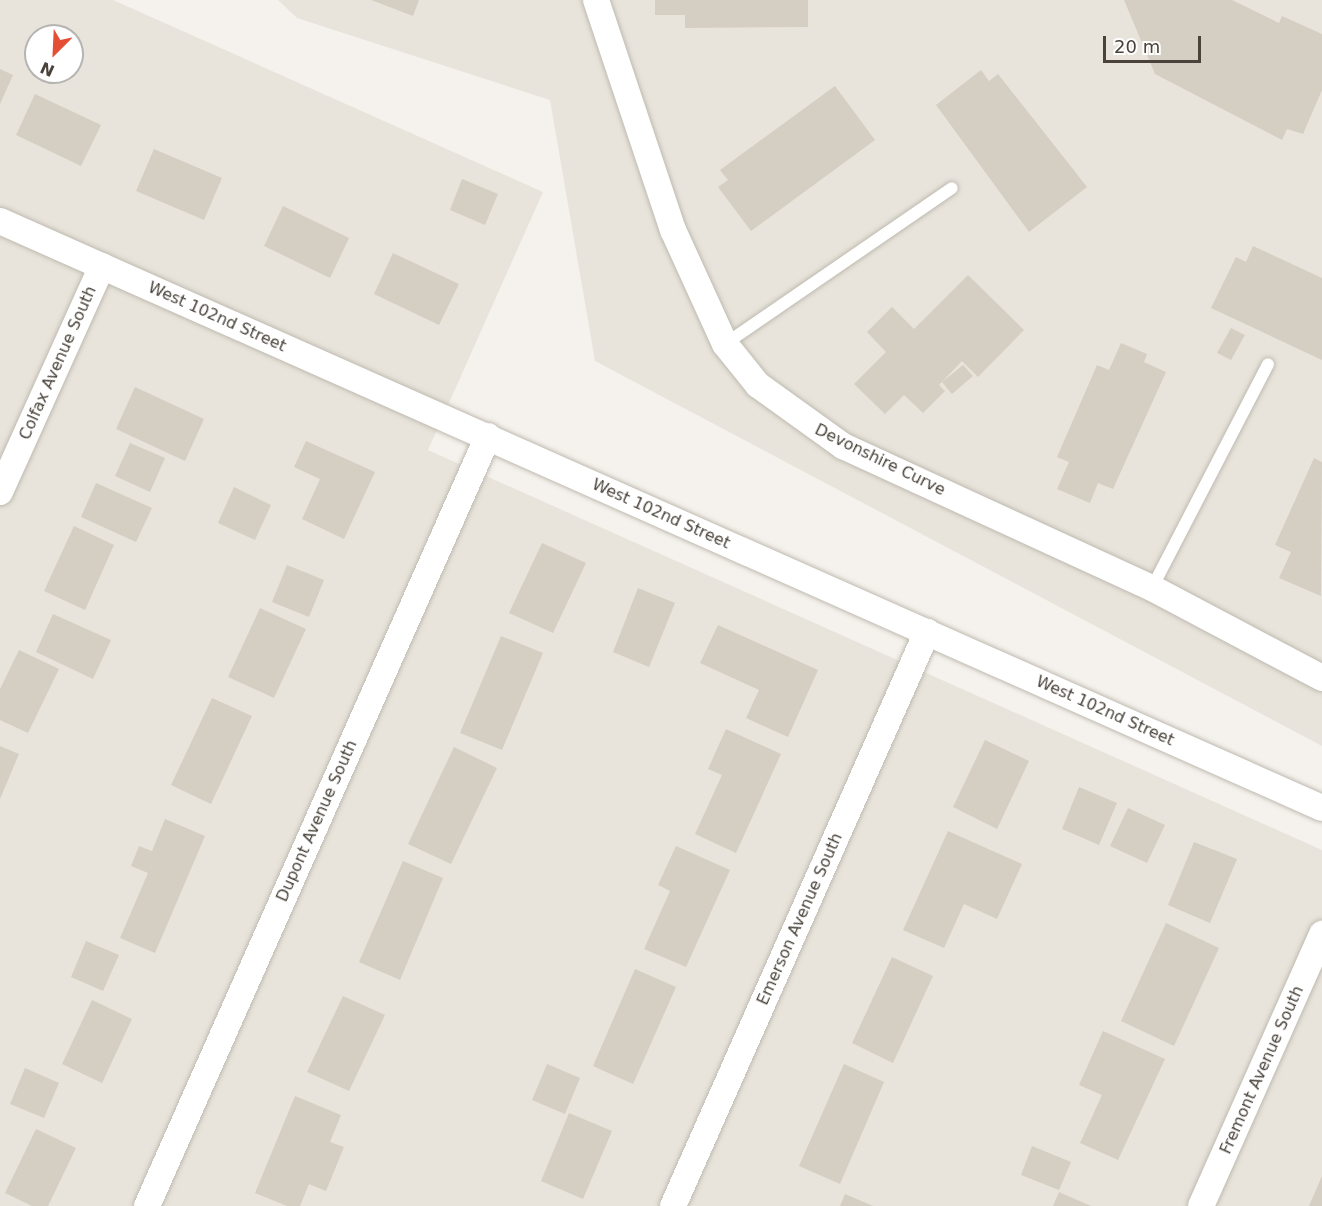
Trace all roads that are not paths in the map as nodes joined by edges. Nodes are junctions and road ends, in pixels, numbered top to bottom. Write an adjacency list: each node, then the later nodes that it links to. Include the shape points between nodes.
1 (596, 0): 5 (street, Devonshire Curve, via 673,230)
2 (952, 188): 5 (lane)
3 (0, 221): 4 (street, West 102nd Street)
4 (102, 266): 7 (street, West 102nd Street); 8 (street, Colfax Avenue South)
5 (725, 344): 9 (street, Devonshire Curve, via 758,385 843,446)
6 (1268, 364): 9 (lane)
7 (488, 436): 10 (street, West 102nd Street); 14 (street, Dupont Avenue South)
8 (0, 492)
9 (1152, 588): 11 (street, Devonshire Curve)
10 (927, 632): 12 (street, West 102nd Street); 15 (street, Emerson Avenue South)
11 (1322, 678)
12 (1322, 808)
13 (1322, 934): 16 (street, Fremont Avenue South)
14 (147, 1206)
15 (673, 1206)
16 (1202, 1206)

